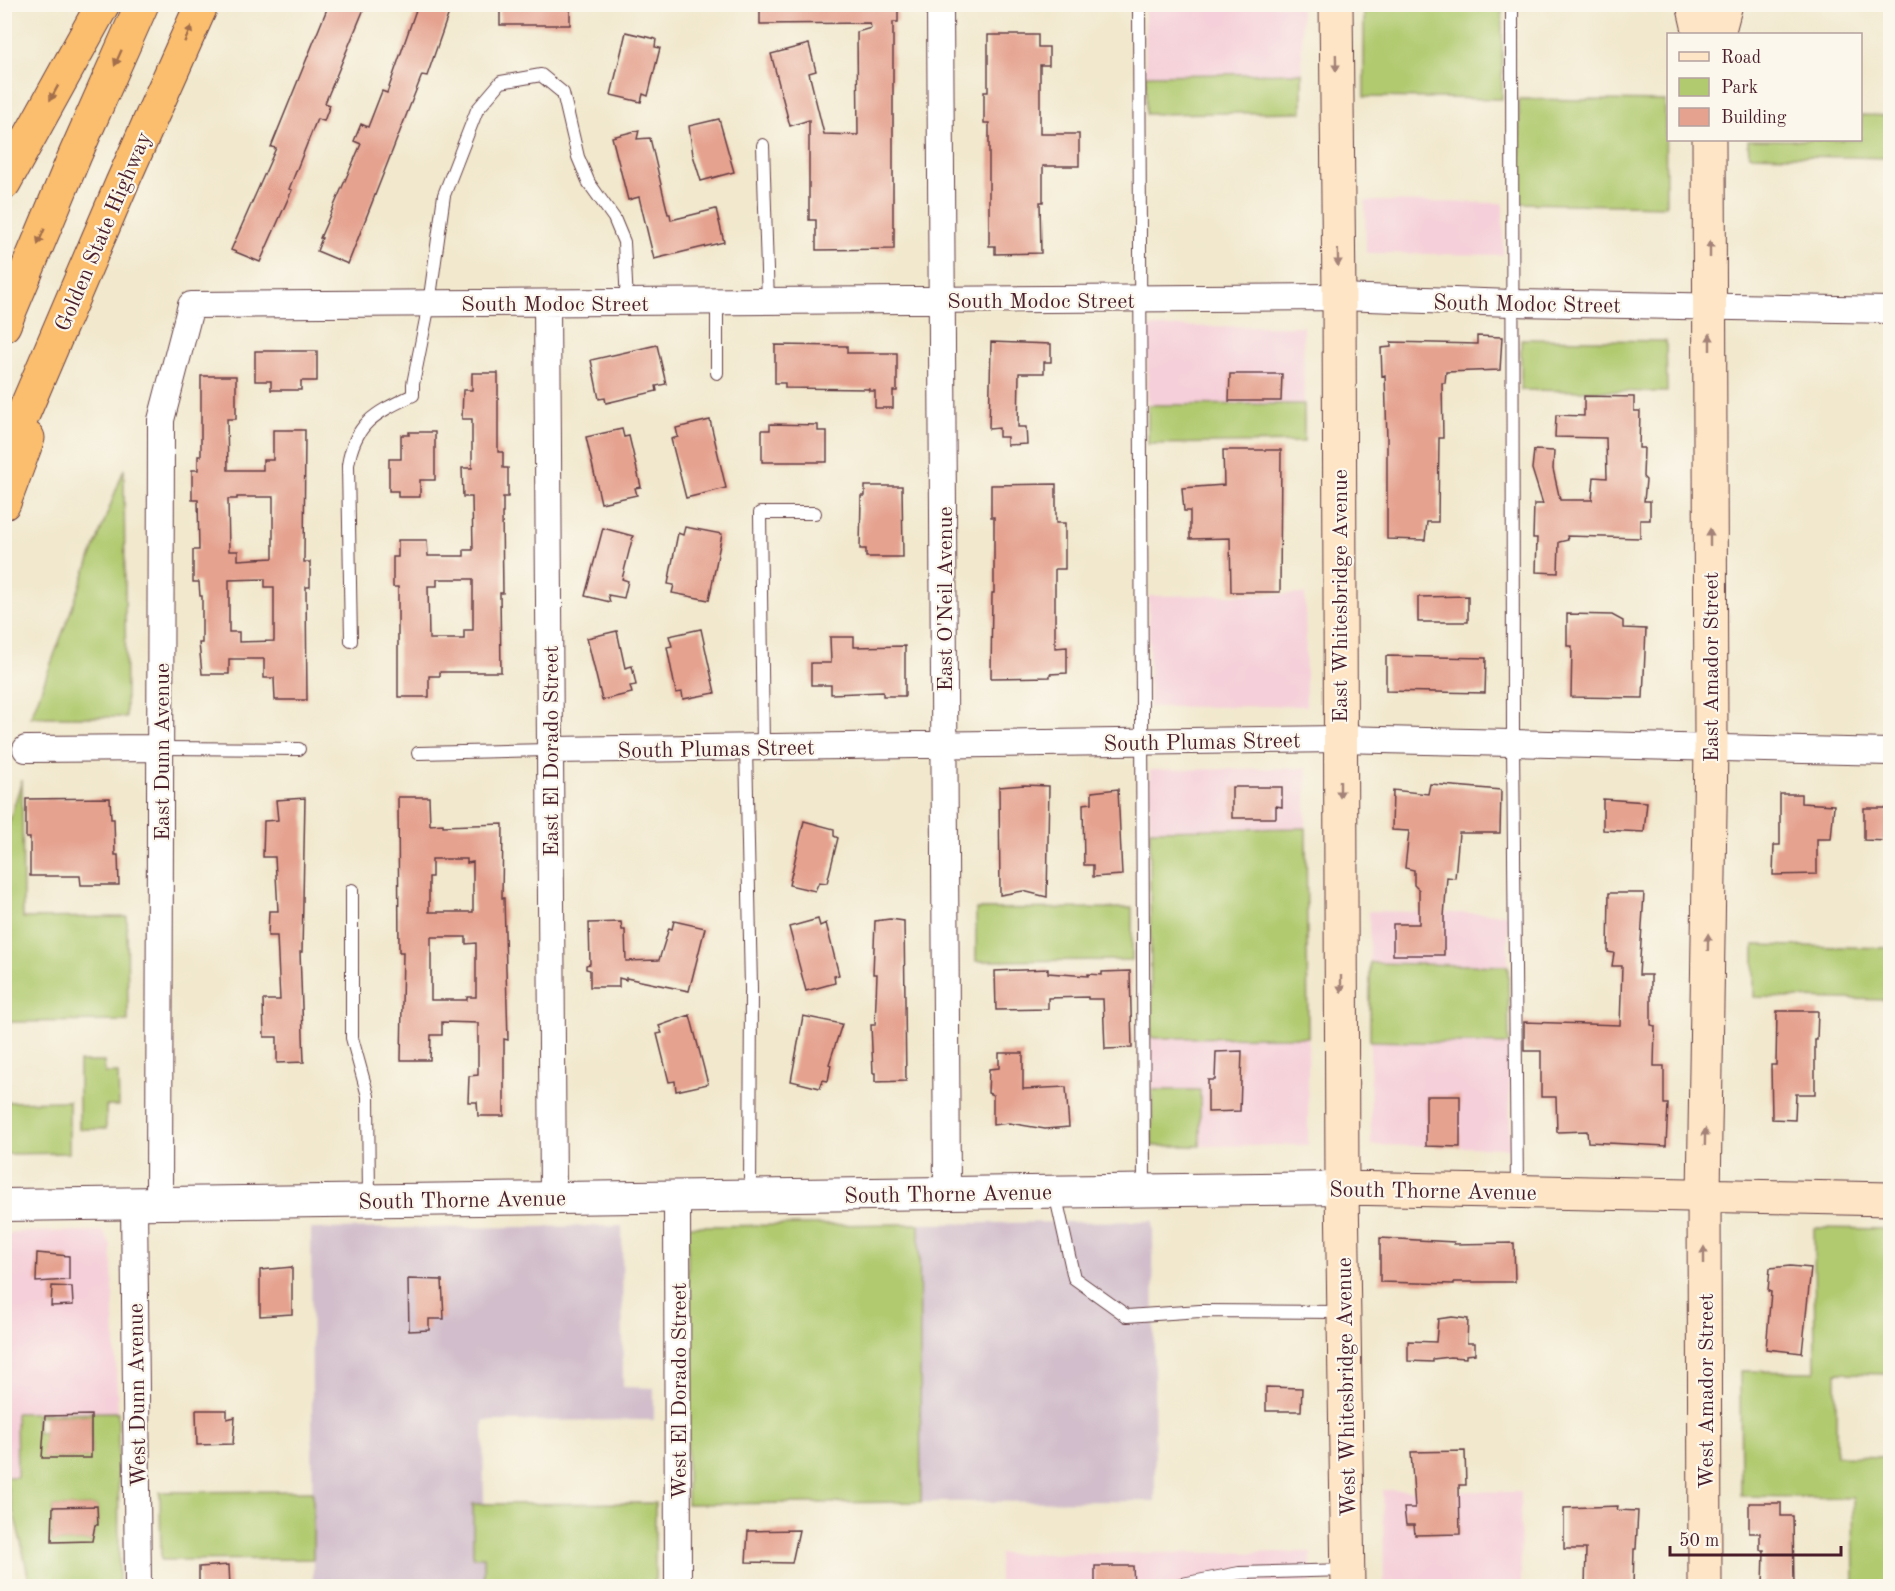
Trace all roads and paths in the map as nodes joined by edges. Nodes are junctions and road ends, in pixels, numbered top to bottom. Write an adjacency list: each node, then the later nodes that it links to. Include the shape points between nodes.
1 (103, 4): 14 (highway, one-way to 14)
2 (142, 4): 28 (highway, one-way to 28)
3 (202, 4): 15 (highway, Golden State Highway, one-way to 3)
4 (940, 4): 18 (street, East O'Neil Avenue)
5 (1139, 4): 17 (lane)
6 (1336, 4): 16 (main road, East Whitesbridge Avenue, one-way to 16)
7 (1512, 4): 23 (lane)
8 (1693, 4): 10 (main road)
9 (1726, 4): 11 (main road)
10 (1700, 33)
11 (1718, 33)
12 (1709, 141): 26 (main road, East Amador Street, one-way to 12)
13 (764, 145): 20 (lane)
14 (4, 183)
15 (122, 183): 30 (highway, Golden State Highway); 31 (highway)
16 (1339, 297): 17 (street, South Modoc Street); 23 (street, South Modoc Street); 34 (main road, East Whitesbridge Avenue)
17 (1141, 300): 18 (street, South Modoc Street); 35 (lane)
18 (942, 301): 20 (street, South Modoc Street); 37 (street, East O'Neil Avenue)
19 (717, 302): 20 (street, South Modoc Street); 22 (street, South Modoc Street); 29 (lane)
20 (768, 302)
21 (547, 303): 22 (street, South Modoc Street); 24 (street, South Modoc Street); 43 (street, East El Dorado Street)
22 (627, 303): 24 (lane, via 624,242 578,157 562,93 540,75 501,82 477,110 444,195)
23 (1512, 303): 26 (street, South Modoc Street); 36 (lane)
24 (429, 304): 25 (street, South Modoc Street); 33 (lane, via 413,395 382,410 361,427 351,447)
25 (191, 305): 39 (street, East Dunn Avenue, via 161,420)
26 (1710, 307): 27 (street, South Modoc Street); 40 (main road, East Amador Street, one-way to 26)
27 (1890, 310)
28 (4, 325)
29 (717, 373)
30 (4, 459)
31 (4, 503)
32 (815, 513): 38 (lane, via 760,513)
33 (351, 641)
34 (1340, 739): 35 (street, South Plumas Street); 36 (street, South Plumas Street); 47 (main road, East Whitesbridge Avenue, one-way to 47)
35 (1140, 742): 37 (street, South Plumas Street); 48 (lane)
36 (1514, 743): 40 (street, South Plumas Street); 50 (lane)
37 (945, 744): 38 (street, South Plumas Street); 51 (street, East O'Neil Avenue)
38 (754, 747): 43 (street, South Plumas Street); 54 (lane)
39 (161, 748): 41 (street); 42 (lane); 58 (street, East Dunn Avenue)
40 (1711, 748): 44 (street, South Plumas Street); 52 (main road, East Amador Street, one-way to 40)
41 (26, 749)
42 (299, 749)
43 (550, 750): 45 (lane); 55 (street, East El Dorado Street)
44 (1890, 752)
45 (418, 753)
46 (352, 890): 57 (lane, via 352,1038 368,1096)
47 (1342, 1188): 48 (street, South Thorne Avenue); 50 (main road, South Thorne Avenue); 60 (main road, West Whitesbridge Avenue)
48 (1144, 1191): 49 (street, South Thorne Avenue)
49 (1054, 1192): 51 (street, South Thorne Avenue); 60 (lane, via 1074,1278 1127,1316 1200,1311)
50 (1516, 1192): 52 (main road, South Thorne Avenue)
51 (947, 1193): 54 (street, South Thorne Avenue)
52 (1704, 1195): 56 (main road, South Thorne Avenue); 65 (main road, West Amador Street, one-way to 52)
53 (677, 1196): 54 (street, South Thorne Avenue); 55 (street, South Thorne Avenue); 63 (street, West El Dorado Street)
54 (750, 1196)
55 (553, 1198): 57 (street, South Thorne Avenue)
56 (1890, 1199)
57 (369, 1200): 58 (street, South Thorne Avenue)
58 (147, 1203): 59 (street, South Thorne Avenue); 62 (street, West Dunn Avenue)
59 (4, 1205)
60 (1344, 1311): 61 (main road, West Whitesbridge Avenue)
61 (1348, 1578): 64 (lane, via 1239,1573)
62 (138, 1587)
63 (678, 1587)
64 (1172, 1587)
65 (1706, 1587)

